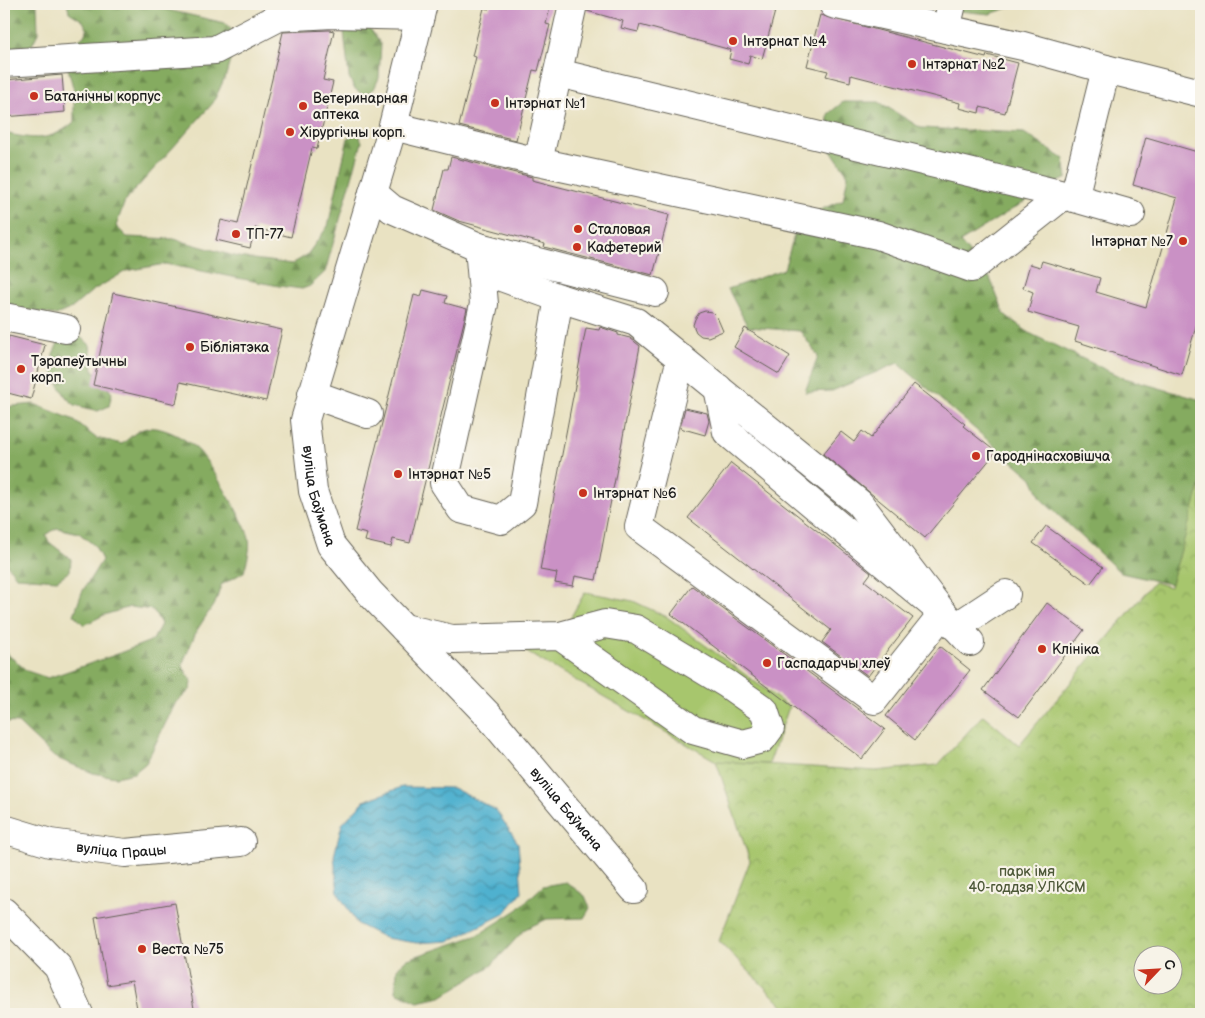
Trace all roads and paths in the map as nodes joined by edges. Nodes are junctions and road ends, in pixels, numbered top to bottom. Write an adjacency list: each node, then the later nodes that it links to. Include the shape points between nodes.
1 (573, 4): 7 (street)
2 (833, 4): 4 (street)
3 (421, 10): 5 (street, via 279,17 215,50); 9 (street, вуліца Баўмана)
4 (949, 16): 6 (street, via 1023,46)
5 (4, 63)
6 (1106, 69): 8 (street); 12 (street)
7 (558, 73): 10 (street); 12 (street)
8 (1201, 94)
9 (393, 126): 10 (street); 11 (street, вуліца Баўмана)
10 (538, 162): 12 (street, via 878,235 972,268)
11 (373, 192): 14 (street, via 392,209); 20 (street, вуліца Баўмана)
12 (1069, 196): 13 (street)
13 (1131, 214)
14 (480, 258): 15 (street); 16 (street); 16 (street, via 484,304 444,483 461,509 501,520 522,503)
15 (655, 292)
16 (559, 298): 19 (street, via 636,322)
17 (4, 317): 18 (street)
18 (66, 329)
19 (681, 358): 23 (street, via 859,503); 23 (street, via 638,527 874,700)
20 (312, 394): 21 (street); 24 (street, вуліца Баўмана, via 305,420 313,491 331,545)
21 (368, 414)
22 (1006, 594): 23 (street)
23 (956, 627)
24 (404, 628): 25 (street, via 452,639); 28 (street, вуліца Баўмана, via 488,715)
25 (560, 636): 25 (street, via 693,730 743,744 762,739 770,728 764,710 636,629 605,624)
26 (4, 829): 27 (street, вуліца Працы, via 50,843 125,853)
27 (240, 842)
28 (634, 890)
29 (4, 912): 30 (street, via 58,967)
30 (79, 1014)

